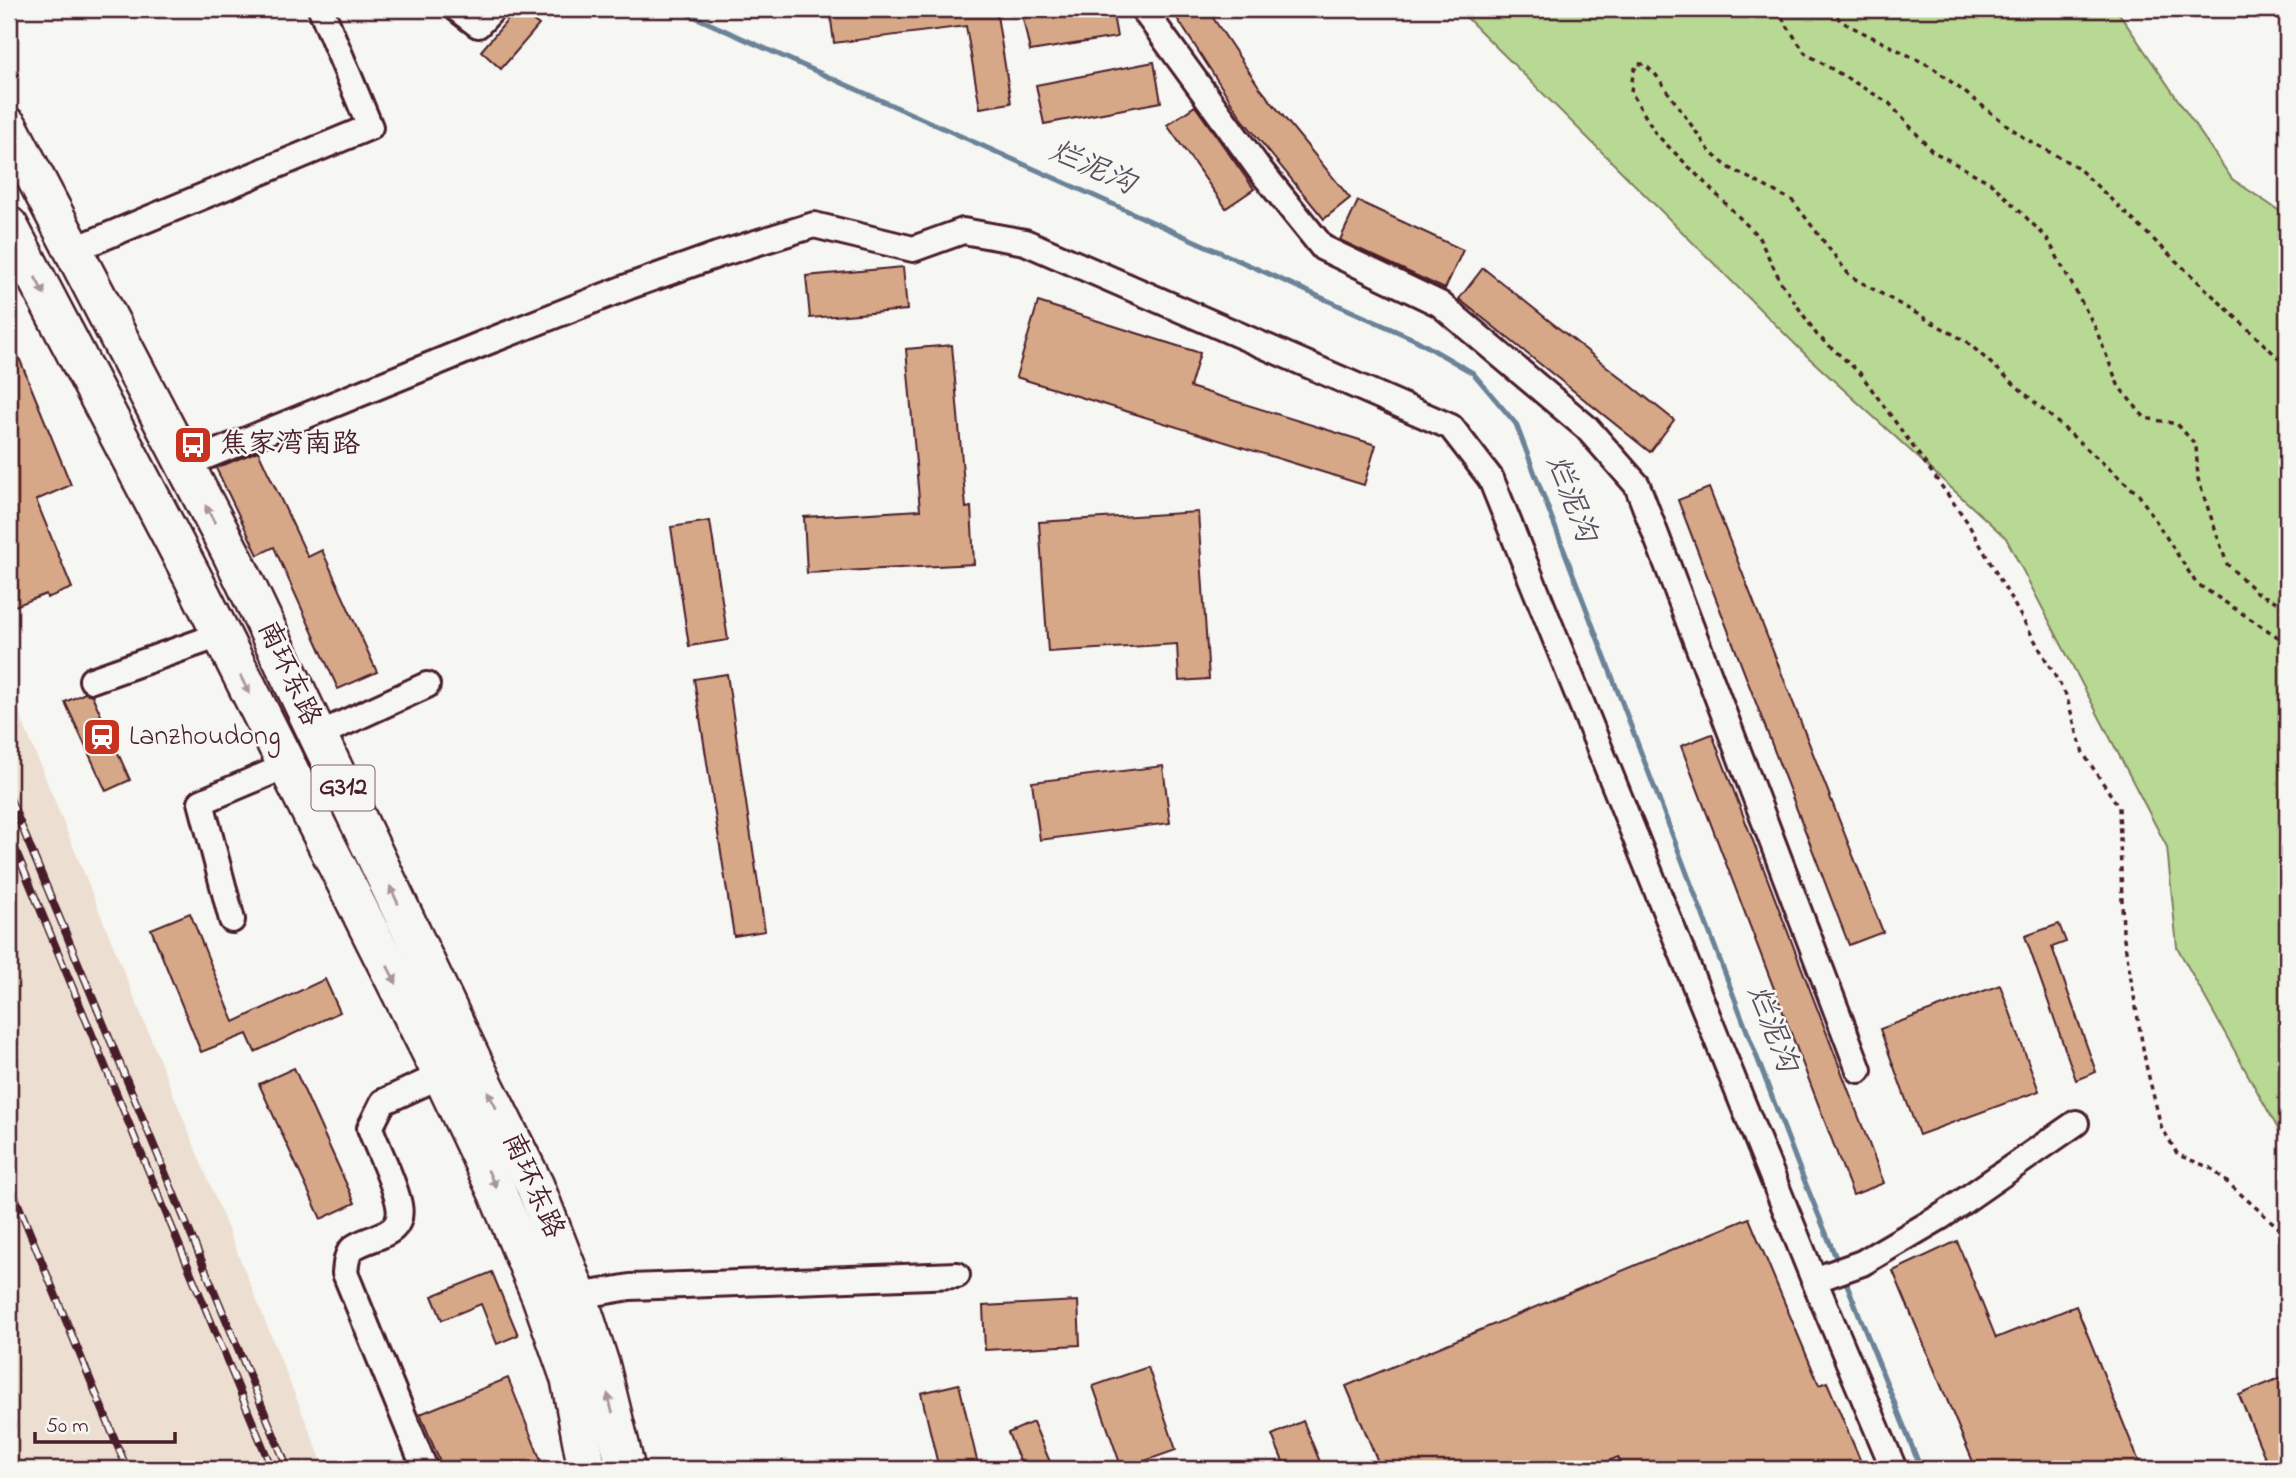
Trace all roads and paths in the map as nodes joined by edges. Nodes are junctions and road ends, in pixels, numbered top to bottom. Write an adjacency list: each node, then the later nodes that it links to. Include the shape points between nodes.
1 (321, 9): 9 (lane, via 370,127)
2 (457, 9): 3 (lane, via 478,25)
3 (493, 9)
4 (1143, 9): 22 (lane, via 1323,248 1440,304 1587,428 1637,485)
5 (1776, 9): 14 (path, via 1805,52 1889,103 1932,151 1991,183 2047,238 2095,327 2119,387 2145,418 2177,425 2196,445 2198,479 2227,564 2256,592)
6 (1829, 9): 10 (path, via 1842,22 1932,67 2024,138 2077,167)
7 (9, 127): 9 (highway, 南环东路 / G312)
8 (9, 226): 13 (highway, 南环东路 / G312, one-way to 13)
9 (73, 250): 11 (highway, 南环东路 / G312)
10 (2287, 366)
11 (185, 465): 12 (highway, 南环东路 / G312, one-way to 11); 27 (lane, via 630,286 814,225 913,249 963,232 1025,242 1451,427 1491,479)
12 (232, 555): 13 (highway); 19 (highway, 南环东路 / G312)
13 (192, 576): 15 (highway, 南环东路 / G312)
14 (2287, 607)
15 (220, 635): 17 (lane); 20 (highway, 南环东路 / G312, one-way to 20)
16 (2287, 642): 25 (path, via 2196,583 2139,495 1967,342 1850,276 1793,201 1711,153 1656,75 1637,64 1631,92 1656,134 1758,236 1781,282 1817,335 1860,373 1966,520 2067,695 2083,753 2119,807 2123,933 2161,1126 2178,1154 2211,1168)
17 (92, 680)
18 (427, 685): 19 (lane)
19 (317, 735): 28 (highway, 南环东路 / G312, one-way to 19, via 535,1186)
20 (286, 766): 21 (lane, via 201,802); 23 (highway, 南环东路 / G312, one-way to 23)
21 (232, 920)
22 (1859, 1070)
23 (442, 1075): 29 (lane, via 383,1102 374,1119 370,1128 399,1206 397,1223 385,1235 352,1248 345,1273); 30 (highway, 南环东路 / G312, one-way to 30, via 541,1297 570,1379)
24 (2076, 1123): 27 (lane, via 1942,1216 1862,1262)
25 (2287, 1235)
26 (957, 1275): 28 (lane, via 630,1287)
27 (1814, 1280): 32 (lane)
28 (578, 1296): 31 (highway, 南环东路 / G312, one-way to 28)
29 (425, 1469)
30 (587, 1469)
31 (626, 1469)
32 (1894, 1469)

